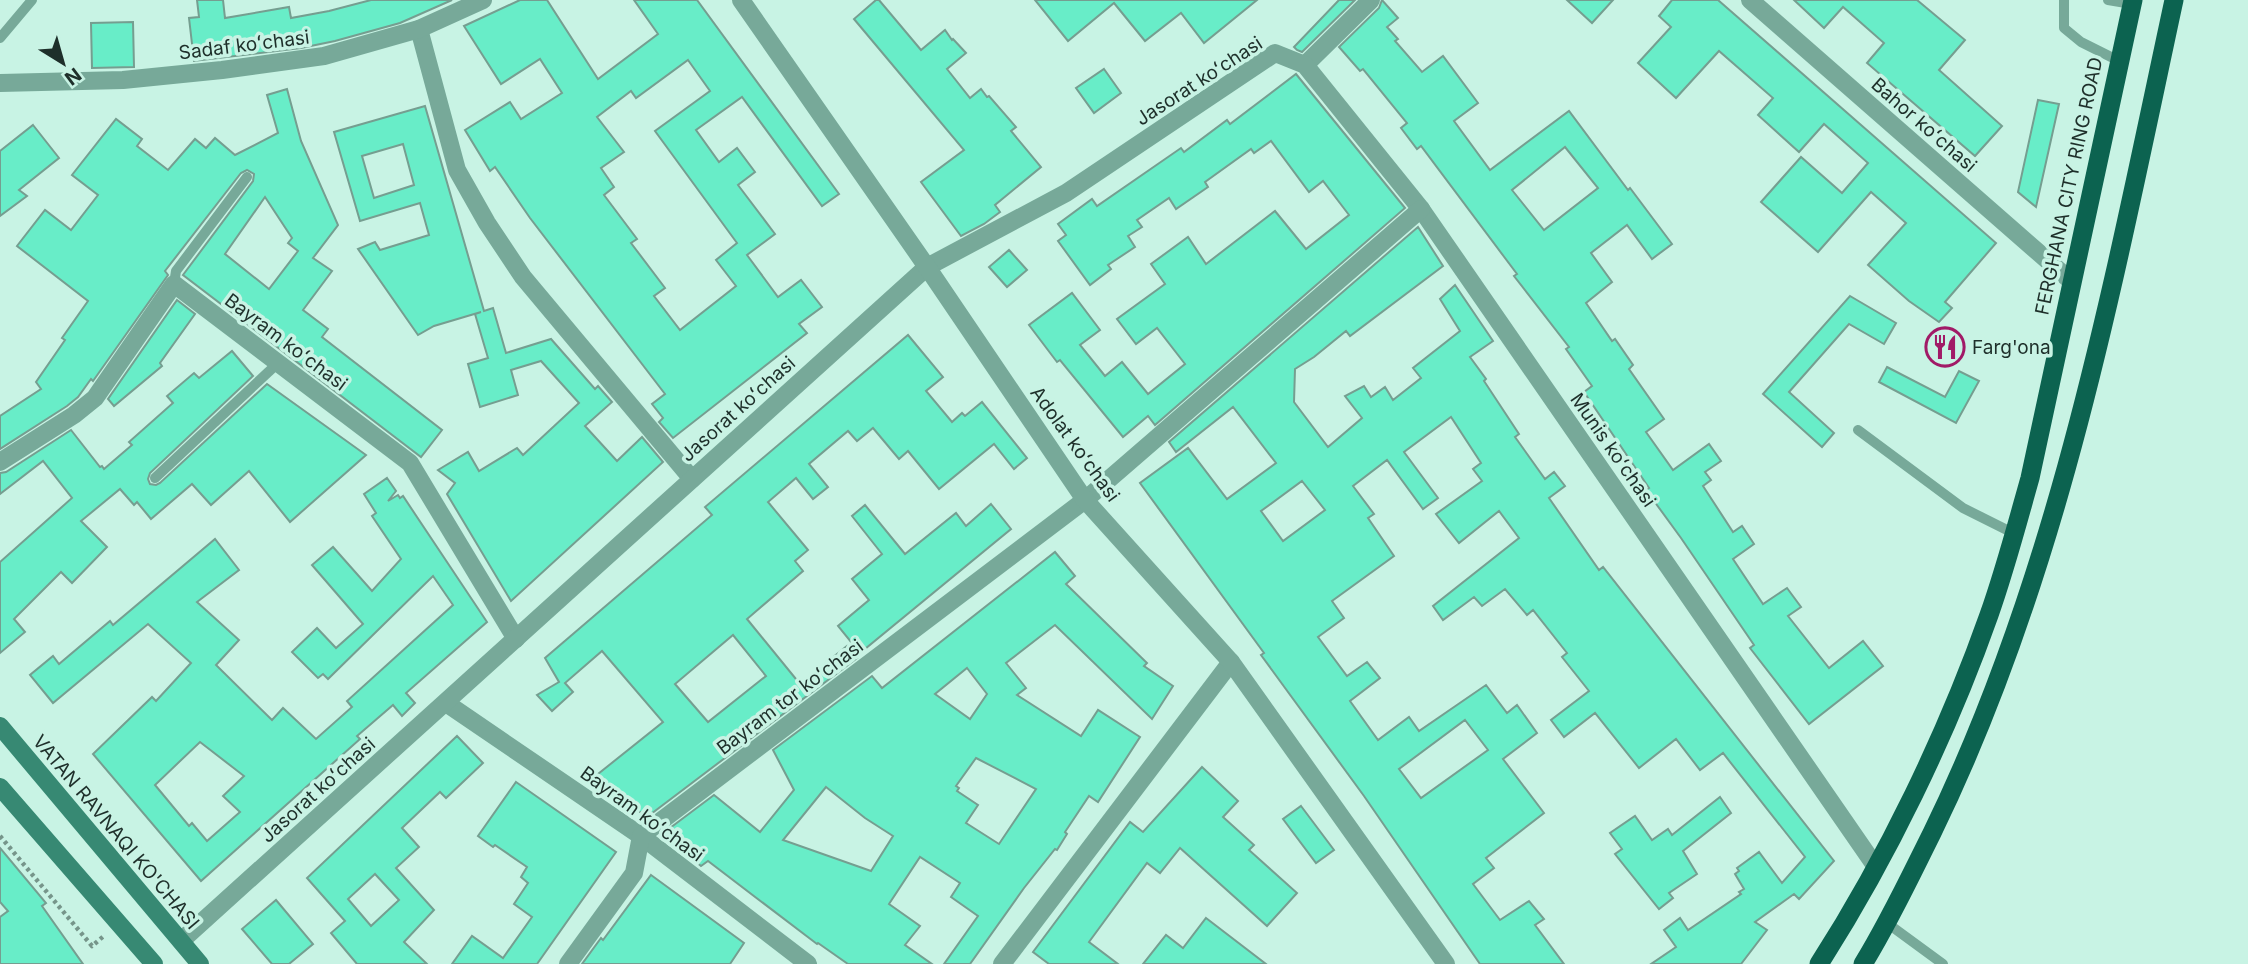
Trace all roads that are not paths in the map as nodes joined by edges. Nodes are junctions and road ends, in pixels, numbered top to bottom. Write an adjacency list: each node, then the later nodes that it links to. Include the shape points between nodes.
1 (33, 0): 11 (lane)
2 (483, 0): 10 (street, Sadaf koʻchasi)
3 (741, 0): 17 (street, Adolat koʻchasi)
4 (1371, 0): 13 (street)
5 (1750, 0): 18 (street, Bahor koʻchasi)
6 (2064, 0): 12 (lane, via 2064,28)
7 (2108, 0): 9 (lane)
8 (2174, 0): 34 (highway, via 2107,311 2062,486 2022,616 1952,792)
9 (2132, 2): 12 (highway, FERGHANA CITY RING ROAD)
10 (419, 29): 14 (street, Sadaf koʻchasi, via 324,56 222,70 123,80); 24 (street, via 457,170 487,223 523,277)
11 (0, 38)
12 (2119, 61): 18 (highway, FERGHANA CITY RING ROAD)
13 (1305, 65): 16 (street, Munis koʻchasi); 17 (street, Jasorat koʻchasi, via 1275,53 1066,193)
14 (0, 83)
15 (247, 177): 19 (lane, via 176,271)
16 (1421, 209): 25 (street, Bayram tor koʻchasi); 33 (street, Munis koʻchasi)
17 (927, 267): 24 (street, Jasorat koʻchasi); 25 (street, Adolat koʻchasi)
18 (2071, 281): 26 (highway, FERGHANA CITY RING ROAD)
19 (174, 284): 20 (street, Bayram koʻchasi); 22 (street, via 95,398)
20 (278, 363): 23 (lane); 27 (street, Bayram koʻchasi, via 410,463)
21 (1858, 430): 26 (lane, via 1963,508)
22 (0, 462)
23 (155, 478)
24 (692, 479): 27 (street, Jasorat koʻchasi)
25 (1085, 500): 28 (street, Adolat koʻchasi); 32 (street, Bayram tor koʻchasi)
26 (2014, 534): 33 (highway, FERGHANA CITY RING ROAD, via 1964,679)
27 (516, 639): 29 (street, Jasorat koʻchasi)
28 (1231, 662): 40 (street); 41 (street, Adolat koʻchasi)
29 (446, 703): 32 (street, Bayram koʻchasi); 35 (street, Jasorat koʻchasi)
30 (0, 726): 35 (main road, VATAN RAVNAQI KO'CHASI)
31 (0, 787): 36 (main road)
32 (640, 836): 38 (street, via 634,873); 39 (street, Bayram koʻchasi)
33 (1877, 867): 42 (highway, FERGHANA CITY RING ROAD)
34 (1887, 923): 43 (highway); 44 (lane)
35 (181, 941): 37 (main road, VATAN RAVNAQI KO'CHASI)
36 (154, 964)
37 (200, 964)
38 (568, 964)
39 (808, 964)
40 (1002, 964)
41 (1446, 964)
42 (1819, 964)
43 (1863, 964)
44 (1943, 964)

